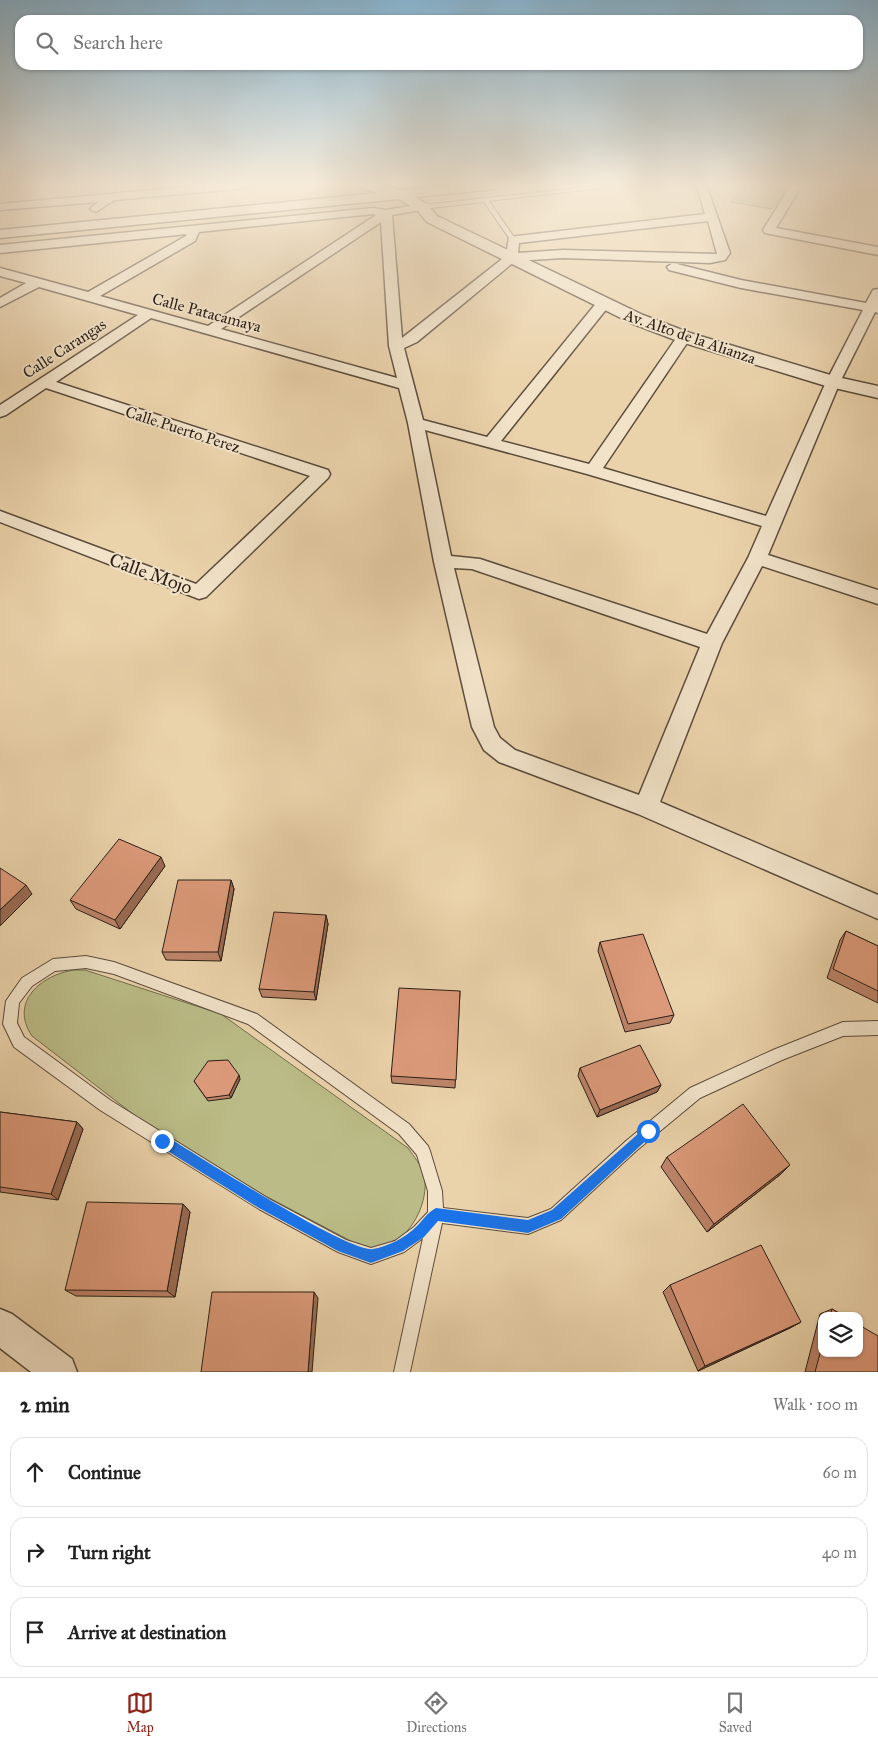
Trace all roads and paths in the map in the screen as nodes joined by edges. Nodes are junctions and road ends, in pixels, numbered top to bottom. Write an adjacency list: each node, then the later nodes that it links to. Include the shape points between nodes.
1 (172, 249): 11 (street)
2 (332, 249): 16 (street)
3 (389, 249): 18 (street)
4 (495, 249): 7 (street, Av. Alto de la Alianza)
5 (512, 249): 7 (street)
6 (723, 249): 8 (street, via 721,257 710,259)
7 (512, 257): 8 (street, via 563,254); 14 (street, Av. Alto de la Alianza); 18 (street, via 412,339)
8 (644, 257): 13 (street, via 741,284)
9 (0, 272): 10 (street, Calle Patacamaya)
10 (38, 282): 11 (street, Calle Patacamaya); 12 (street)
11 (89, 297): 15 (street, Calle Patacamaya)
12 (0, 303)
13 (876, 303): 19 (street)
14 (603, 304): 17 (street, Av. Alto de la Alianza); 25 (street)
15 (148, 314): 16 (street, Calle Patacamaya); 20 (street, Calle Carangas)
16 (209, 331): 21 (street, Calle Patacamaya)
17 (684, 337): 19 (street, Av. Alto de la Alianza); 26 (street)
18 (396, 346): 21 (street)
19 (833, 382): 22 (street, Av. Alto de la Alianza); 29 (street)
20 (44, 383): 23 (street, Calle Carangas); 27 (street, Calle Puerto Perez)
21 (406, 385): 24 (street)
22 (878, 392)
23 (0, 412)
24 (416, 423): 25 (street); 31 (street)
25 (491, 442): 26 (street)
26 (593, 470): 29 (street)
27 (322, 474): 28 (street, Calle Mojo, via 199,592)
28 (0, 516)
29 (771, 523): 30 (street)
30 (757, 558): 32 (street); 33 (street)
31 (444, 562): 33 (street, via 473,563); 34 (street, via 483,728 492,744 507,756)
32 (878, 597)
33 (712, 643): 34 (street)
34 (646, 807): 35 (street)
35 (878, 907)
36 (878, 1028): 37 (lane, via 843,1029 695,1093 556,1214 528,1226)
37 (436, 1214): 37 (lane, via 399,1247 371,1256 343,1247 264,1204 105,1105 19,1042 10,1024 13,1001 27,982 53,965 86,962 114,968 252,1019 404,1129 423,1151 435,1191); 40 (lane)
38 (0, 1326): 39 (street)
39 (59, 1372)
40 (402, 1372)

